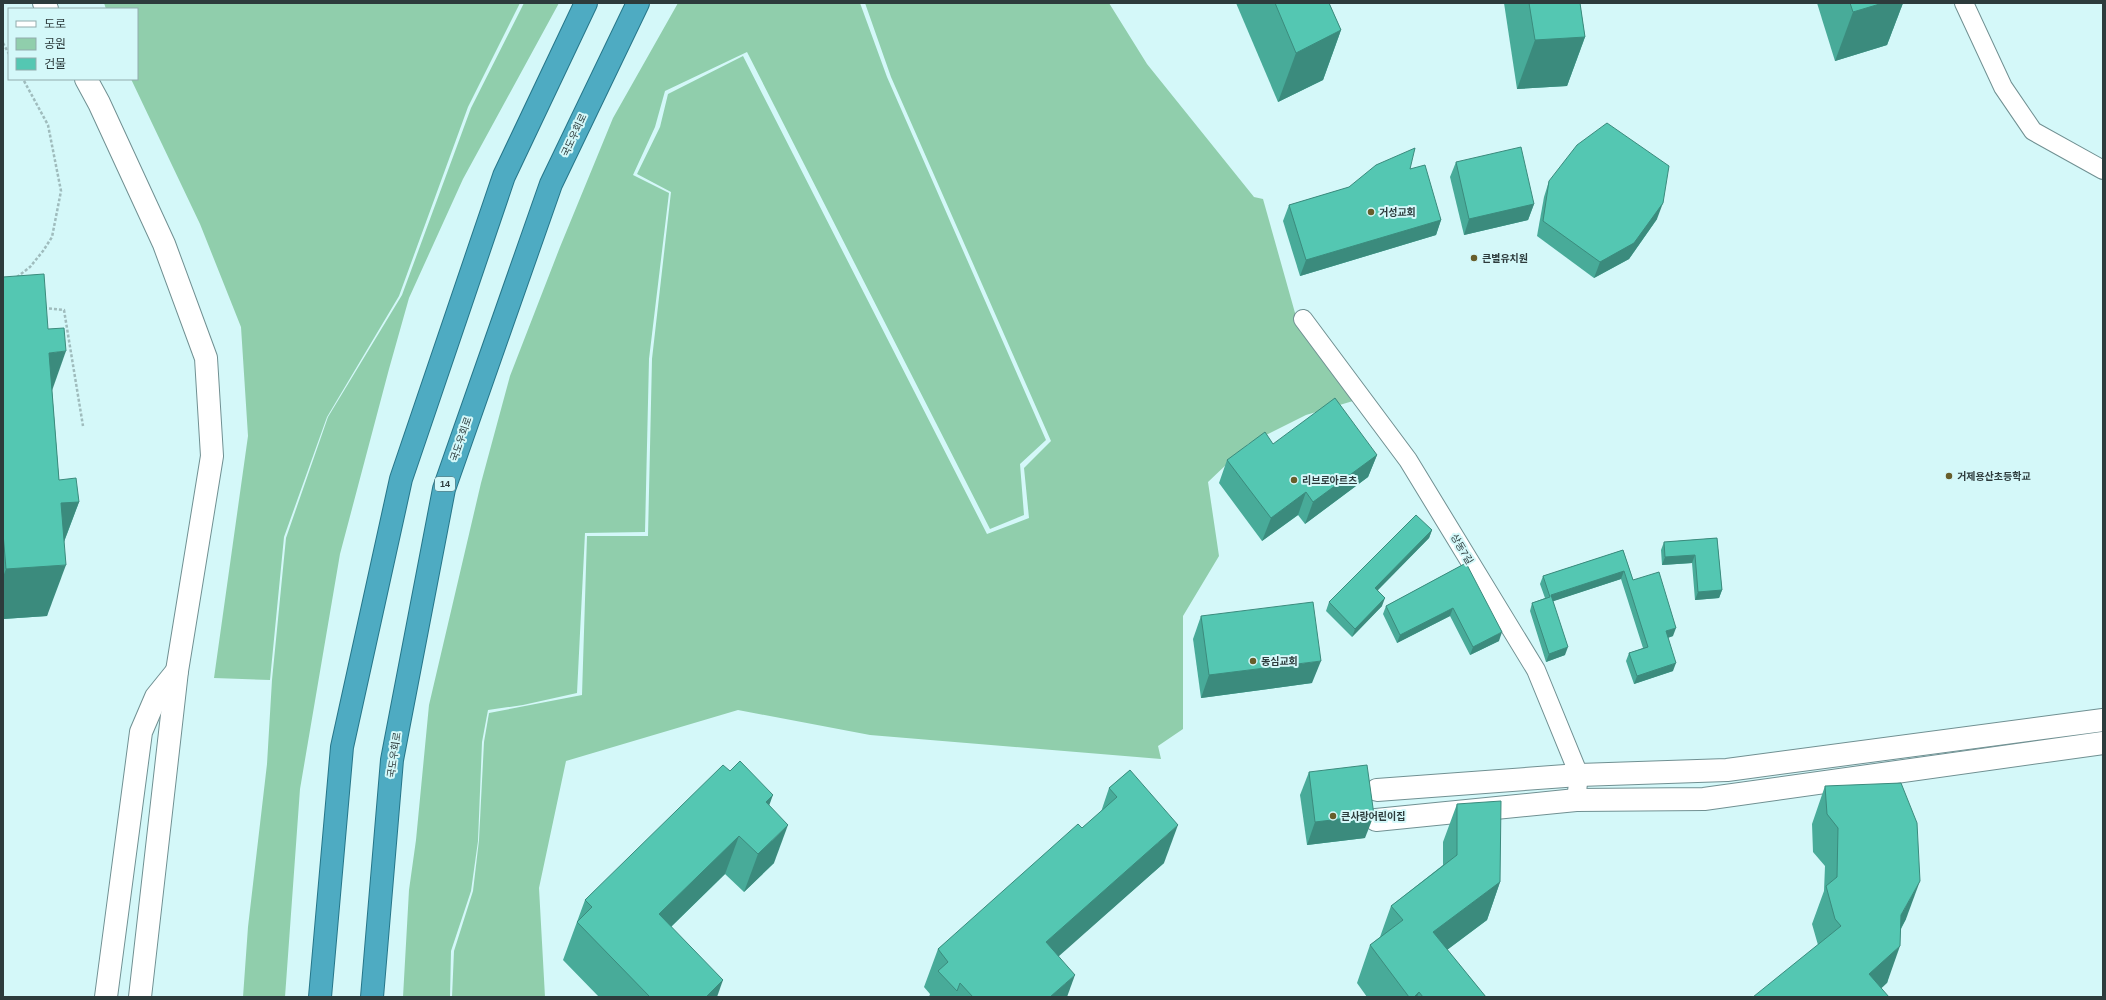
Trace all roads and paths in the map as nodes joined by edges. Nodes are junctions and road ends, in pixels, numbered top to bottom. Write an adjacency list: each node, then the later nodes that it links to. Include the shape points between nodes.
1 (586, 3): 22 (highway, via 504,176 401,479 342,747)
2 (638, 3): 23 (highway, 국도우회로 / 14, via 551,184 444,488 392,760)
3 (1964, 3): 8 (lane, via 2003,87 2032,131)
4 (3, 43): 5 (path)
5 (8, 52)
6 (24, 80): 9 (path, via 48,125 61,191 52,237 30,267)
7 (87, 80): 13 (street, via 164,244 206,358 212,456)
8 (2103, 170)
9 (15, 278)
10 (38, 304): 12 (path, via 44,308 64,310)
11 (1303, 318): 16 (lane, 상동7길, via 1408,460 1536,670)
12 (83, 426)
13 (177, 670): 20 (street, via 156,697 141,732); 21 (street)
14 (2103, 720): 16 (street, via 1727,770)
15 (2103, 743): 18 (street, via 1704,799)
16 (1579, 774): 17 (street); 18 (lane, 상동7길)
17 (1377, 790)
18 (1576, 800): 19 (street)
19 (1376, 820)
20 (106, 997)
21 (140, 997)
22 (320, 997)
23 (372, 997)

